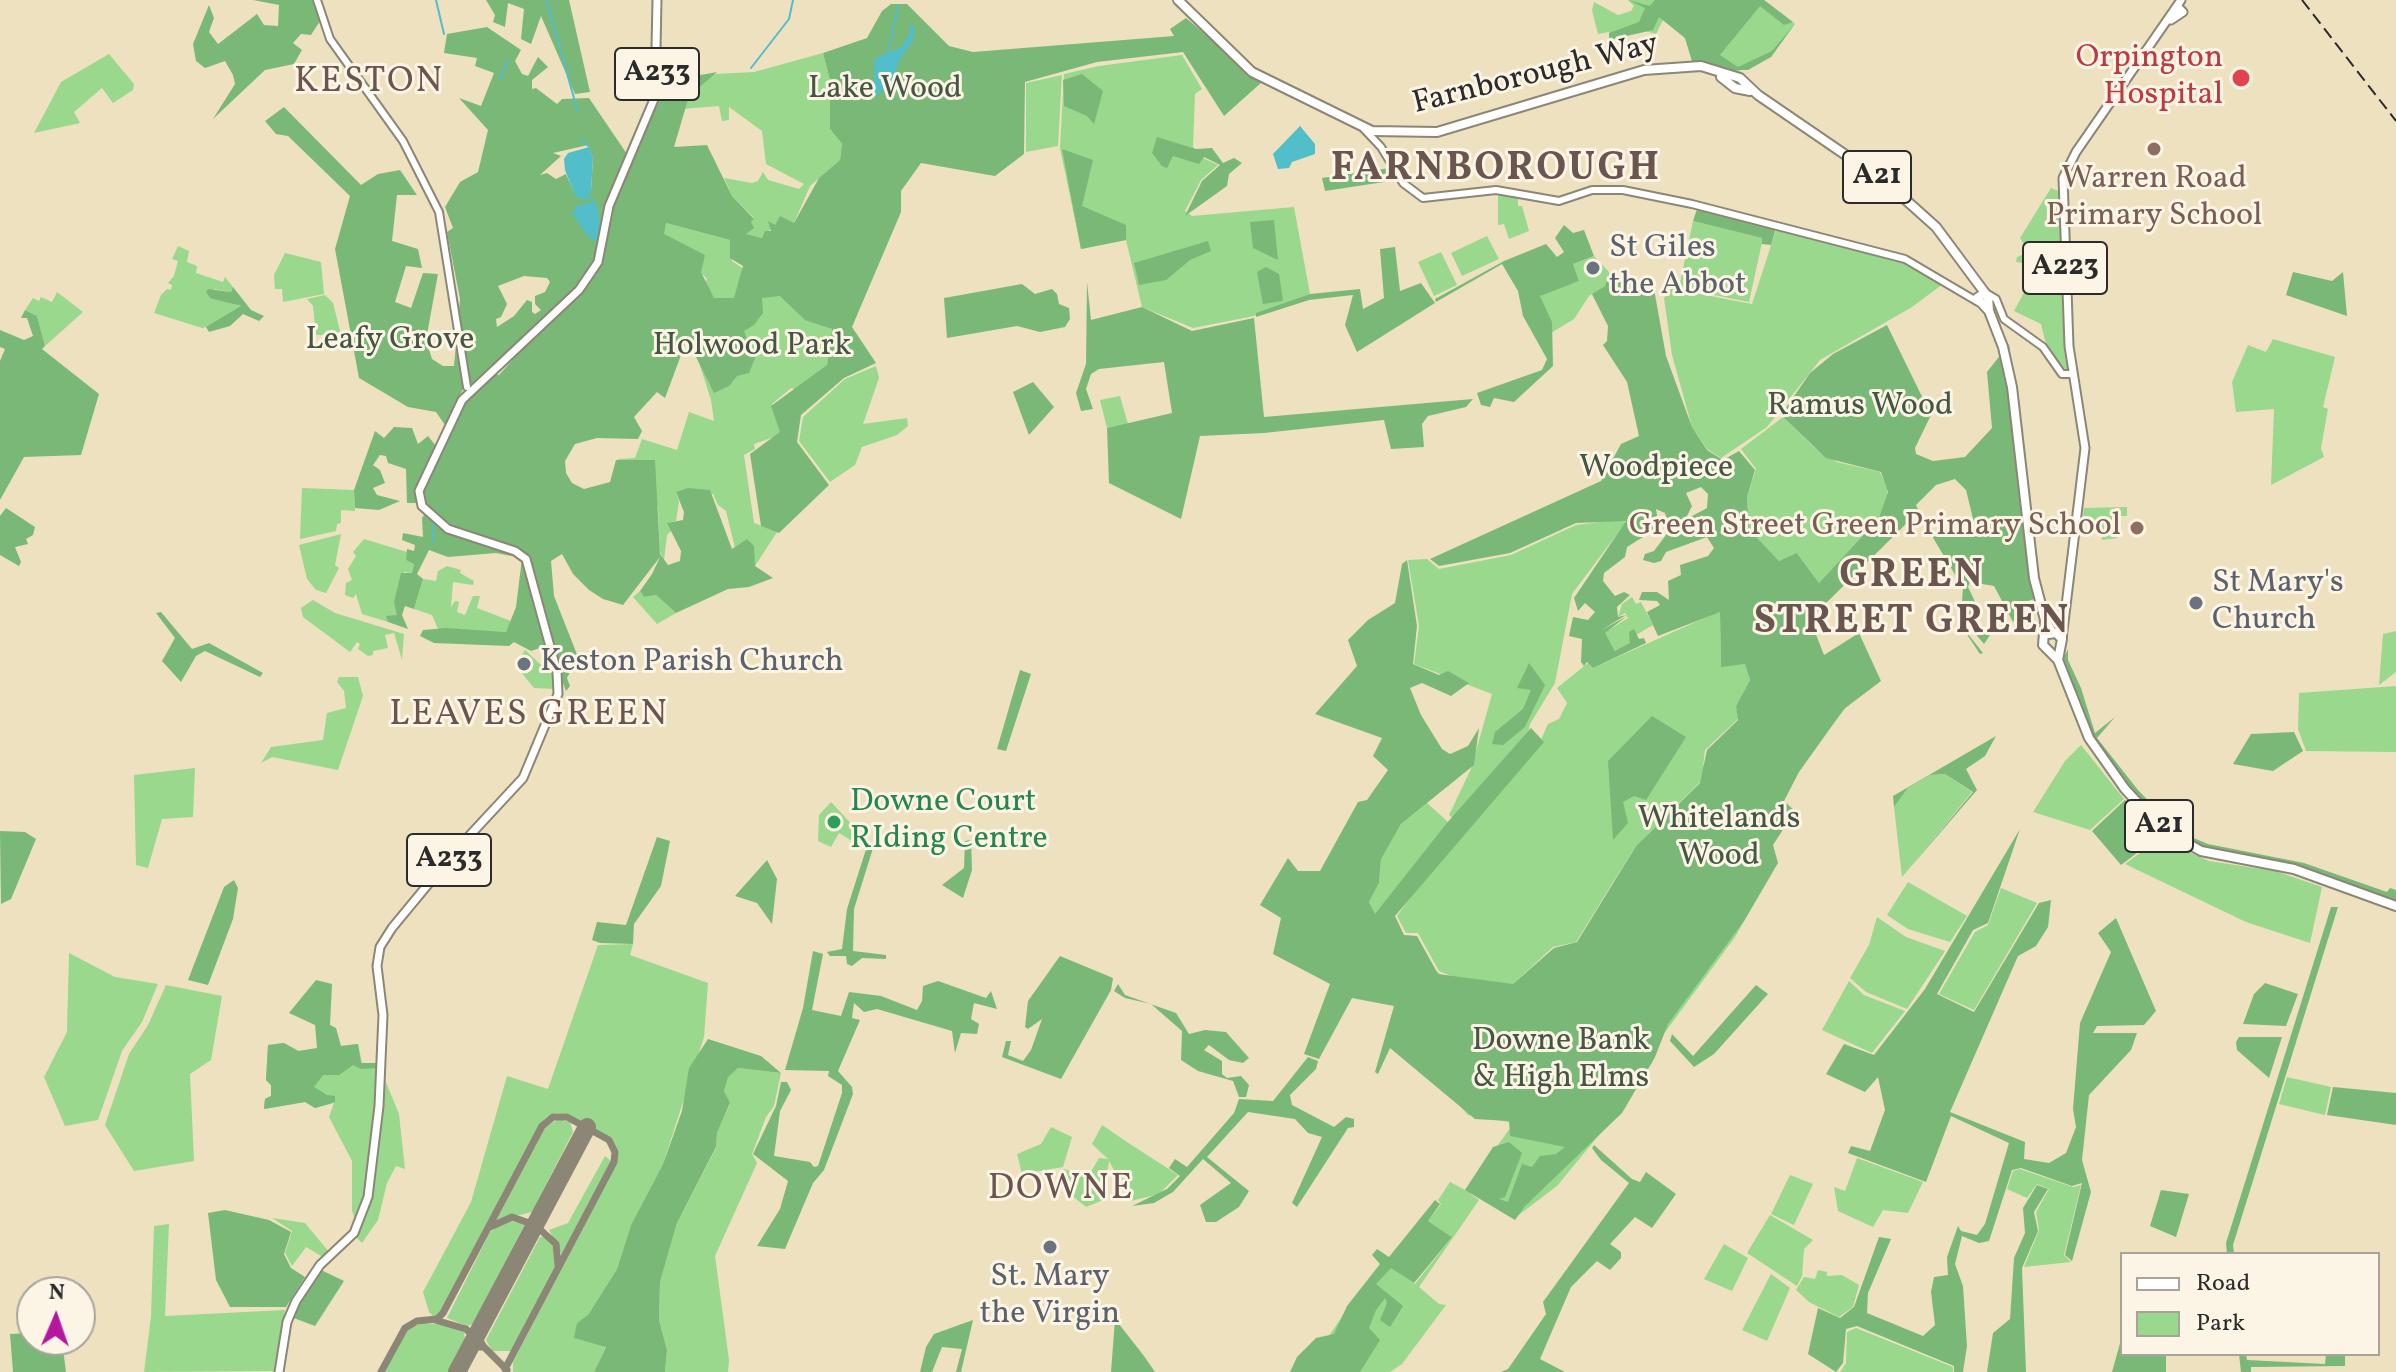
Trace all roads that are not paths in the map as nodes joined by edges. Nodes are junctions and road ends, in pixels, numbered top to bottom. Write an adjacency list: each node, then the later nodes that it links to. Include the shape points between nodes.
1 (316, 0): 8 (main road, via 330,39 403,141 439,212)
2 (657, 0): 8 (main road, A233, via 655,97 609,206 598,262 579,290)
3 (1178, 0): 5 (highway, A21, via 1252,72)
4 (2179, 6): 7 (main road, A223, via 2063,176)
5 (1368, 130): 6 (main road, via 1403,183 1423,198 1492,190 1557,201 1595,190 1639,194 1899,257); 6 (highway, Farnborough Way / A21, via 1447,130 1639,72 1695,67 1758,95 1905,197 1945,238)
6 (1983, 299): 7 (main road, via 2043,347 2062,374); 9 (highway, Farnborough Way / A21, via 2010,375 2032,563 2045,620)
7 (2072, 374): 9 (main road, A223, via 2084,426 2085,469)
8 (469, 391): 13 (main road, A233, via 421,485 420,501 448,529 526,559 557,672 558,694 523,778 458,848 380,947 383,1015 372,1176 356,1230 320,1265 296,1301)
9 (2056, 636): 10 (highway); 10 (highway, via 2043,645); 11 (highway, A21)
10 (2050, 652): 11 (highway, A21)
11 (2058, 660): 12 (highway, A21, via 2089,738 2162,829 2206,852 2283,866)
12 (2396, 906)
13 (279, 1372)

